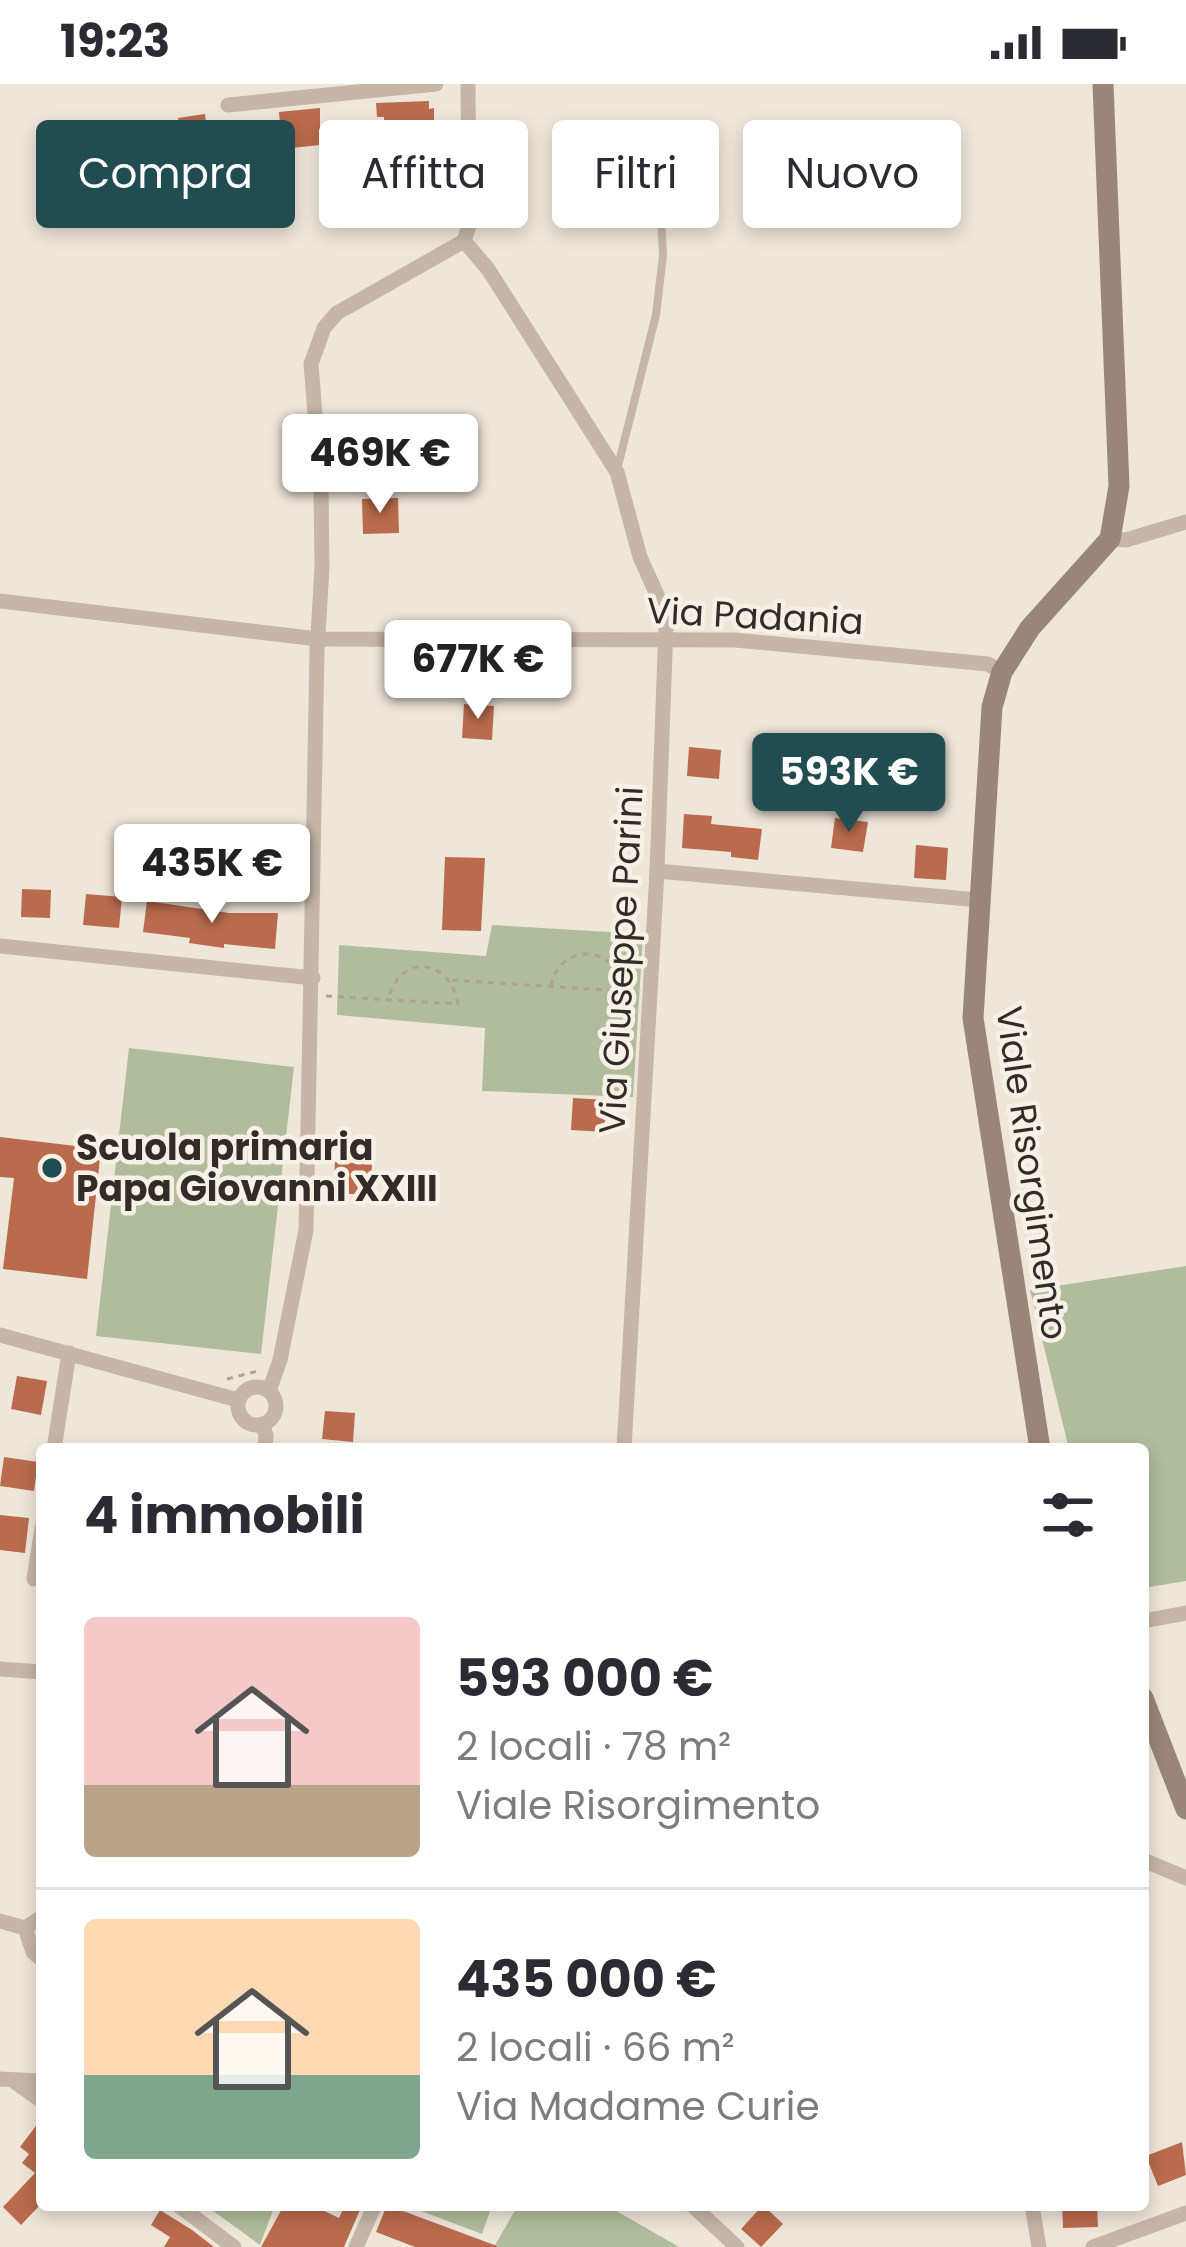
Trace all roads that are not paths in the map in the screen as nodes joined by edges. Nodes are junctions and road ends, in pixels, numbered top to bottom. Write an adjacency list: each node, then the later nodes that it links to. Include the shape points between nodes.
1 (436, 84): 4 (street)
2 (468, 84): 6 (street)
3 (1103, 84): 9 (street, via 1120,486)
4 (228, 105)
5 (661, 228): 7 (lane, via 644,370)
6 (464, 241): 7 (street, Via Giuseppe Parini); 12 (street, via 337,313 318,341 310,386 321,490)
7 (616, 472): 11 (street, Via Giuseppe Parini)
8 (1186, 522): 9 (street)
9 (1110, 539): 13 (street, Viale Risorgimento, via 1030,628)
10 (0, 601): 12 (street, Via Padania)
11 (667, 638): 12 (street, Via Padania); 13 (street, Via Padania, via 988,664); 14 (street, Via Giuseppe Parini)
12 (318, 639): 17 (street)
13 (1002, 672): 15 (street, Viale Risorgimento, via 992,707)
14 (657, 871): 15 (street); 25 (street, Via Giuseppe Parini)
15 (980, 900): 26 (street, Viale Risorgimento, via 976,1055)
16 (0, 946): 17 (street)
17 (313, 987): 20 (street, via 306,1230)
18 (1, 1340): 19 (street)
19 (69, 1353): 21 (street); 23 (street)
20 (268, 1391): 21 (street, via 251,1388); 22 (street, via 276,1407)
21 (238, 1400): 22 (street, via 245,1421)
22 (262, 1424): 24 (street)
23 (55, 1443)
24 (265, 1443)
25 (624, 1443)
26 (1039, 1443)
27 (36, 1566): 28 (street)
28 (34, 1579)
29 (1186, 1613): 30 (street)
30 (1149, 1620)
31 (0, 1669): 32 (street)
32 (36, 1672)
33 (1149, 1713): 34 (street)
34 (1186, 1808)
35 (1149, 1863): 36 (street)
36 (1186, 1878)
37 (0, 1921): 39 (street)
38 (36, 1921): 39 (street)
39 (25, 1928): 40 (street)
40 (36, 1955)
41 (7, 2081): 42 (street)
42 (36, 2098)
43 (186, 2211): 48 (street)
44 (371, 2211): 49 (street)
45 (698, 2211): 50 (street)
46 (1033, 2211): 51 (street)
47 (1186, 2213): 52 (street)
48 (234, 2247)
49 (356, 2247)
50 (737, 2247)
51 (1039, 2247)
52 (1093, 2247)

